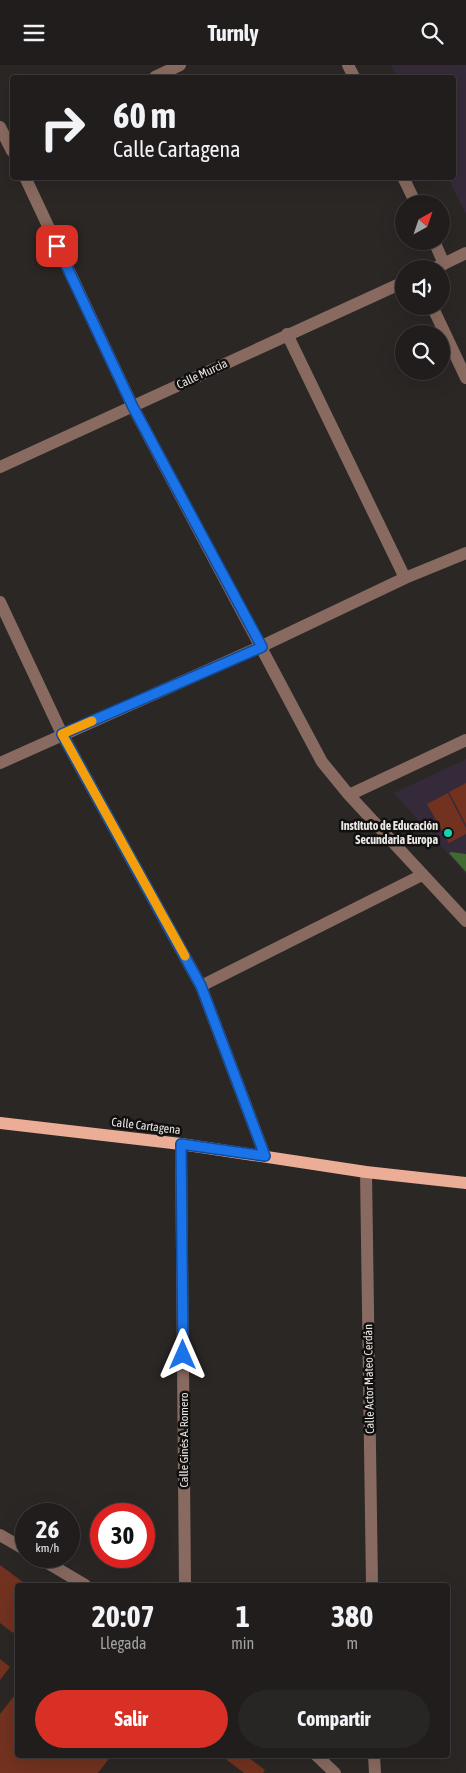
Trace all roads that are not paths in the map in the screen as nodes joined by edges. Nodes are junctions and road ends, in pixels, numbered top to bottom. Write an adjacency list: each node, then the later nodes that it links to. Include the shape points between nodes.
1 (180, 65): 2 (street)
2 (159, 75)
3 (0, 127): 4 (street)
4 (9, 150)
5 (26, 180): 14 (street)
6 (404, 180): 7 (street)
7 (412, 195)
8 (466, 253): 9 (street)
9 (450, 261)
10 (395, 286): 12 (street, Calle Murcia)
11 (436, 315): 13 (street)
12 (287, 334): 14 (street, Calle Murcia); 17 (street)
13 (466, 378)
14 (133, 407): 15 (street, Calle Murcia); 19 (street)
15 (0, 467)
16 (466, 553): 17 (street)
17 (405, 578): 19 (street)
18 (1, 608): 20 (street)
19 (262, 647): 20 (street); 23 (street, via 322,761)
20 (62, 734): 22 (street); 26 (street)
21 (466, 740): 23 (street)
22 (0, 763)
23 (349, 795): 24 (street)
24 (422, 875): 25 (street); 26 (street)
25 (466, 921)
26 (201, 986): 29 (street)
27 (0, 1123): 28 (main road, Calle Cartagena)
28 (181, 1144): 29 (main road, Calle Cartagena); 36 (street, Calle Ginés A. Romero)
29 (265, 1156): 30 (main road, Calle Cartagena)
30 (366, 1172): 31 (main road, Calle Cartagena); 37 (street, Calle Actor Mateo Cerdán)
31 (466, 1183)
32 (0, 1535): 33 (street)
33 (15, 1544)
34 (56, 1568): 35 (street)
35 (82, 1583)
36 (185, 1583)
37 (372, 1583)
38 (319, 1758): 40 (street)
39 (374, 1758): 41 (street)
40 (335, 1773)
41 (375, 1773)

